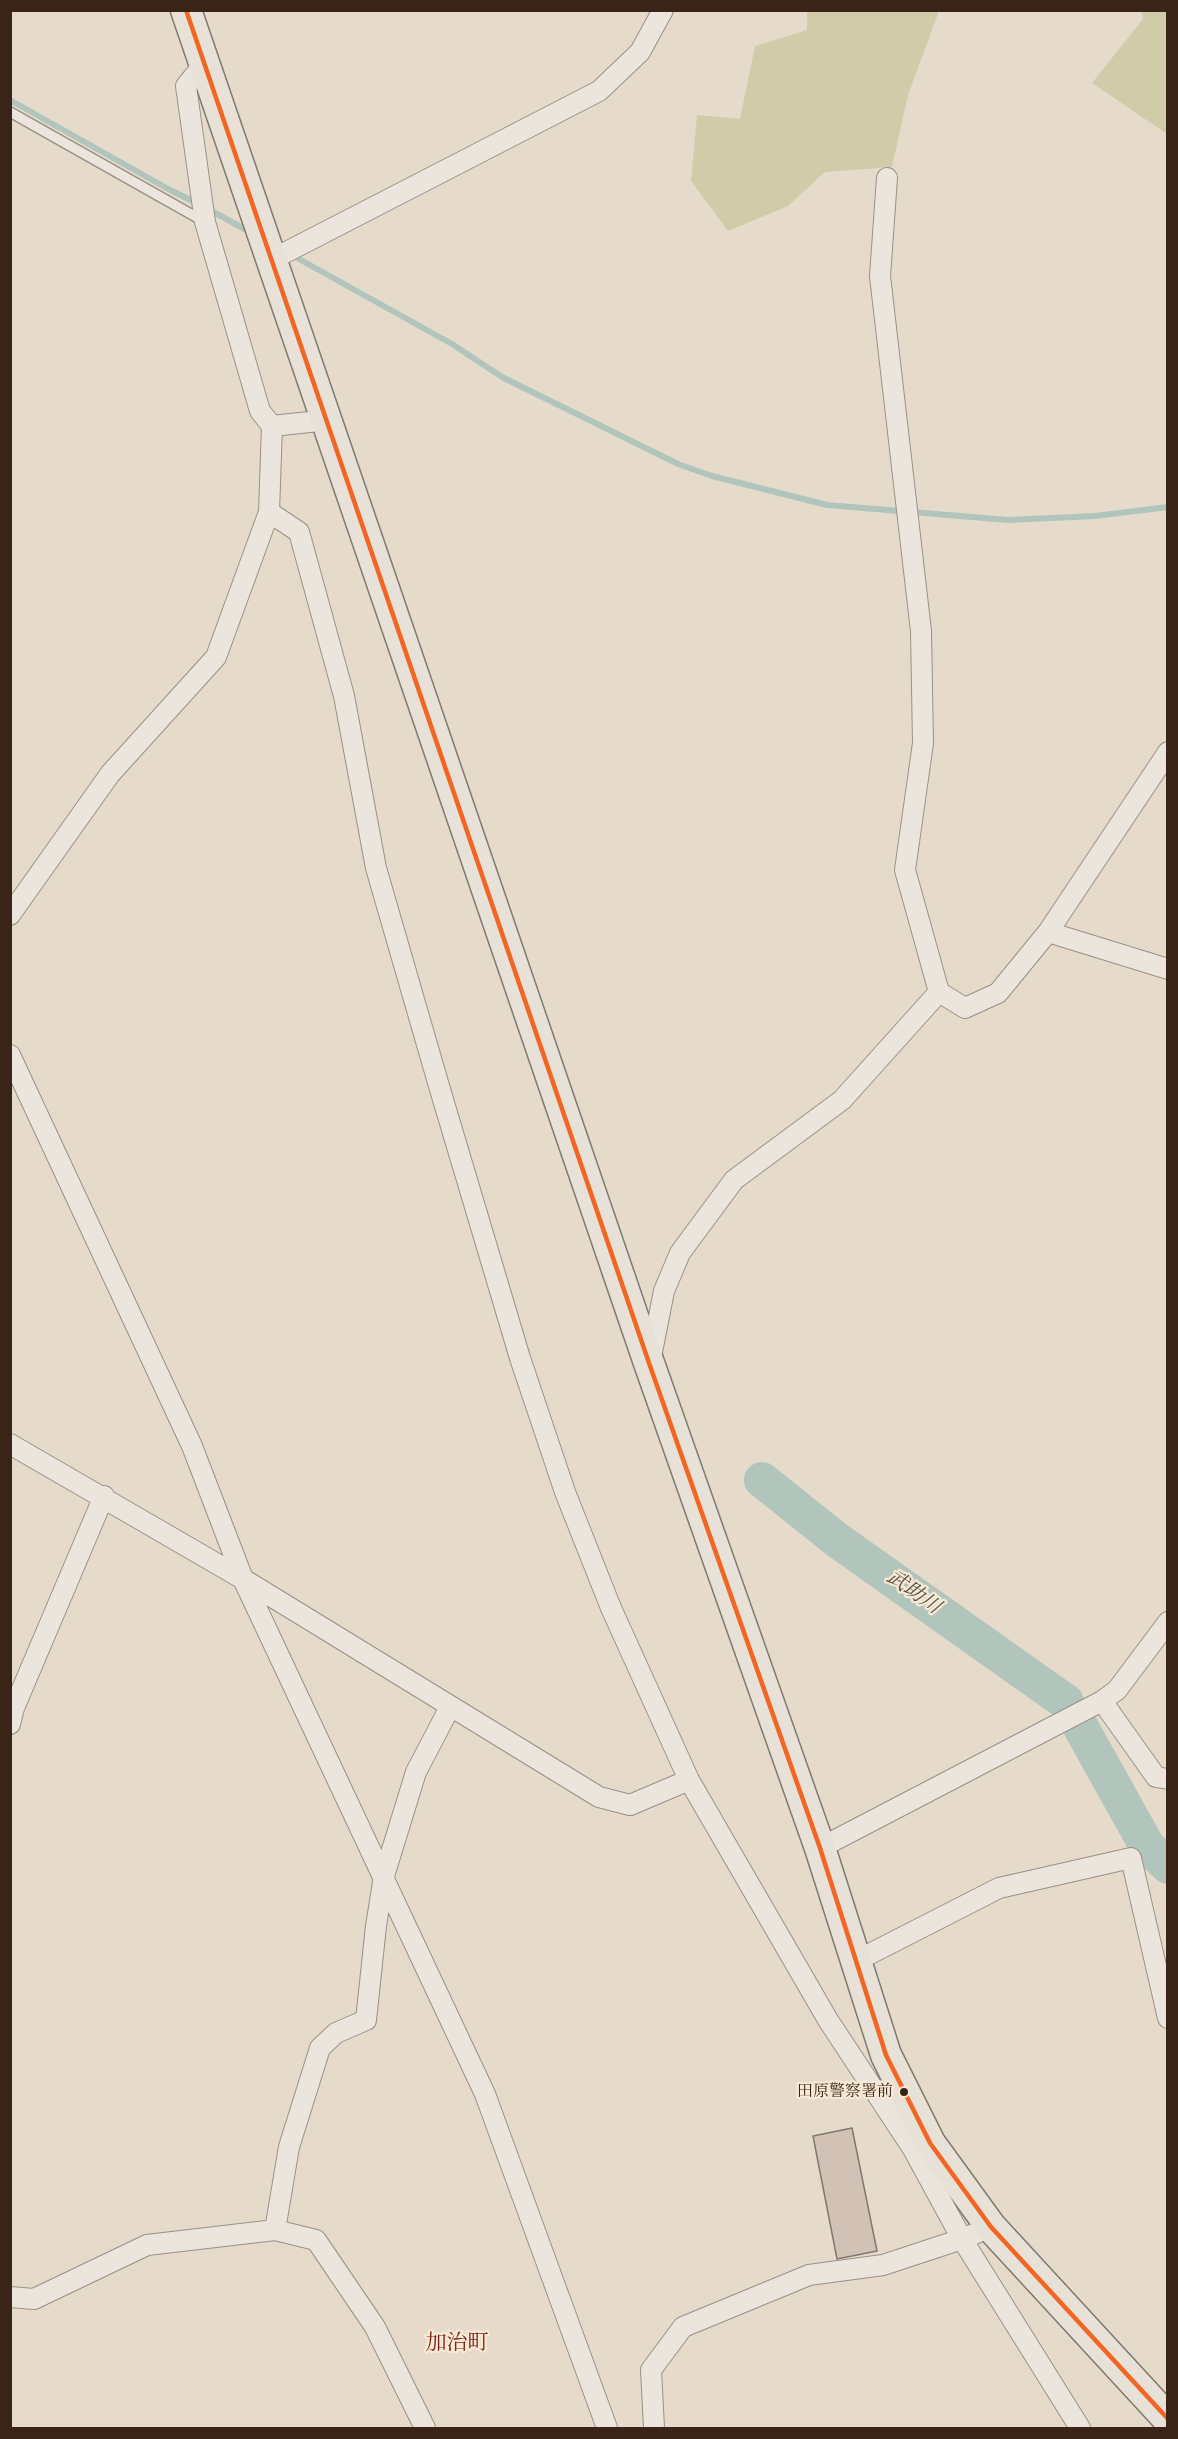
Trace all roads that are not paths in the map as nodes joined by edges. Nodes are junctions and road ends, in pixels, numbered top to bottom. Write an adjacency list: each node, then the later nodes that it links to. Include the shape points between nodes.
1 (186, 10): 3 (main road)
2 (663, 10): 7 (street, via 640,52 599,91)
3 (203, 65): 6 (street, via 186,86); 7 (main road)
4 (10, 112): 6 (lane)
5 (887, 178): 15 (street, via 880,276 921,631 923,743 905,870)
6 (205, 222): 9 (street, via 260,411)
7 (271, 260): 8 (main road)
8 (328, 420): 9 (street); 17 (main road)
9 (272, 426): 10 (street)
10 (269, 512): 12 (street, via 216,657 110,774); 26 (street, via 299,532 344,696 376,868 520,1358 565,1492 611,1608)
11 (1167, 752): 13 (street)
12 (10, 915)
13 (1048, 932): 14 (street); 15 (street, via 998,993 965,1008)
14 (1167, 969)
15 (939, 992): 17 (street, via 842,1100 734,1180 680,1253 664,1291)
16 (10, 1055): 20 (street, via 192,1446)
17 (649, 1363): 27 (main road)
18 (10, 1444): 19 (street)
19 (104, 1496): 20 (street); 24 (street)
20 (243, 1579): 23 (street); 28 (street)
21 (1167, 1622): 22 (street, via 1117,1690)
22 (1102, 1701): 25 (street, via 1156,1777); 27 (street)
23 (450, 1707): 26 (street, via 599,1797 630,1805); 28 (street, via 416,1772)
24 (10, 1724)
25 (1167, 1779)
26 (689, 1780): 31 (street, via 828,2020)
27 (820, 1848): 29 (main road)
28 (384, 1876): 33 (street, via 366,2020 336,2033 320,2048 289,2146); 38 (street, via 485,2094)
29 (856, 1961): 30 (street, via 999,1888 1131,1858); 31 (main road)
30 (1167, 2018)
31 (921, 2146): 32 (main road); 34 (street)
32 (991, 2227): 34 (street); 36 (main road)
33 (275, 2230): 35 (street, via 147,2245 34,2299); 37 (street, via 316,2240 375,2327)
34 (962, 2239): 39 (street, via 884,2265 809,2275 682,2328 651,2370); 40 (street)
35 (10, 2297)
36 (1167, 2419)
37 (425, 2428)
38 (607, 2428)
39 (654, 2428)
40 (1080, 2428)

